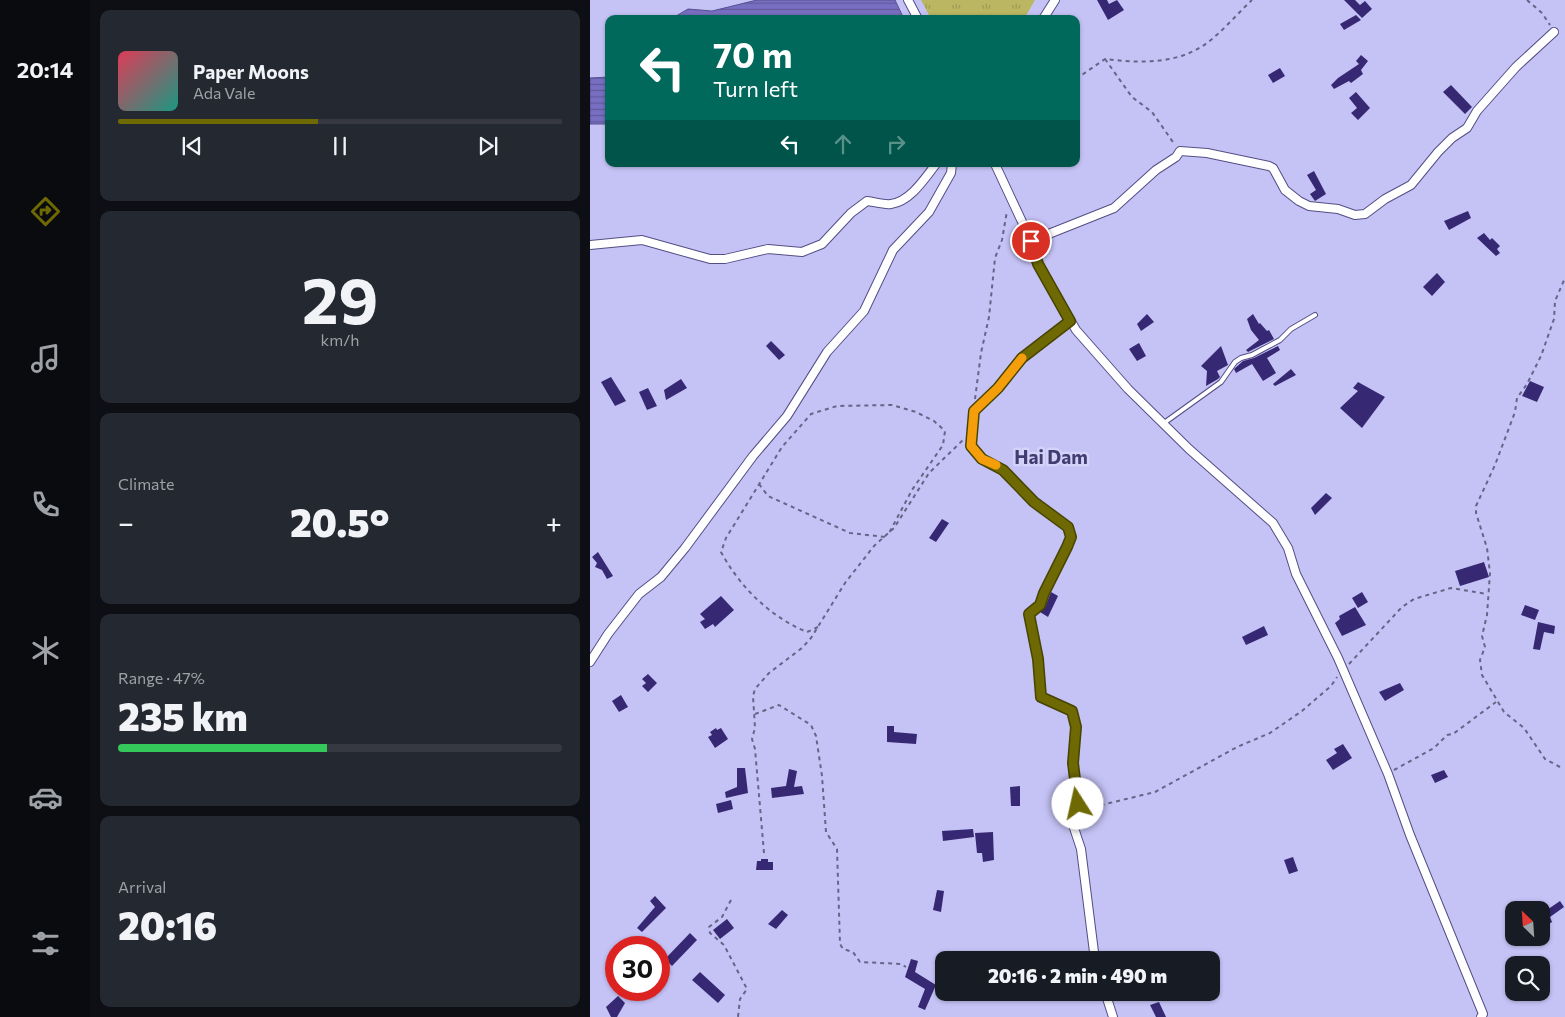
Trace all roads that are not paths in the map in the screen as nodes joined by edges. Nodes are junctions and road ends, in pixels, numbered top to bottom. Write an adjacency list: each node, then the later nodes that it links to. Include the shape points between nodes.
1 (908, 0): 3 (street)
2 (1055, 0): 4 (street)
3 (916, 15)
4 (1046, 15)
5 (1554, 32): 9 (street, via 1516,67 1477,111 1467,128 1438,152 1411,185 1365,214 1355,216 1338,209 1309,206 1289,196 1273,168 1268,166 1207,153 1180,151 1114,208)
6 (934, 167): 10 (street, via 902,201 891,204 867,200 851,212 822,244 802,252 768,249 725,259 710,259 642,240)
7 (952, 167): 14 (street, via 952,173 929,212 893,250 864,311 827,352 787,416 685,548 661,577 638,594)
8 (996, 167): 9 (street)
9 (1031, 241): 12 (street, via 1038,264)
10 (590, 245)
11 (1315, 315): 13 (lane, via 1280,340 1235,362 1221,382)
12 (1070, 321): 13 (street, via 1128,389); 15 (street, via 1022,358 974,411 971,446 982,459 1003,470 1034,502 1068,527 1071,537 1040,605 1029,614 1041,697 1072,711 1076,727 1073,763 1078,810 1074,828 1081,849)
13 (1164, 423): 18 (street, via 1273,523 1288,548 1296,574 1338,658 1388,774 1483,1014)
14 (590, 662)
15 (1094, 951)
16 (1109, 1001): 17 (street)
17 (1113, 1017)
18 (1481, 1017)

